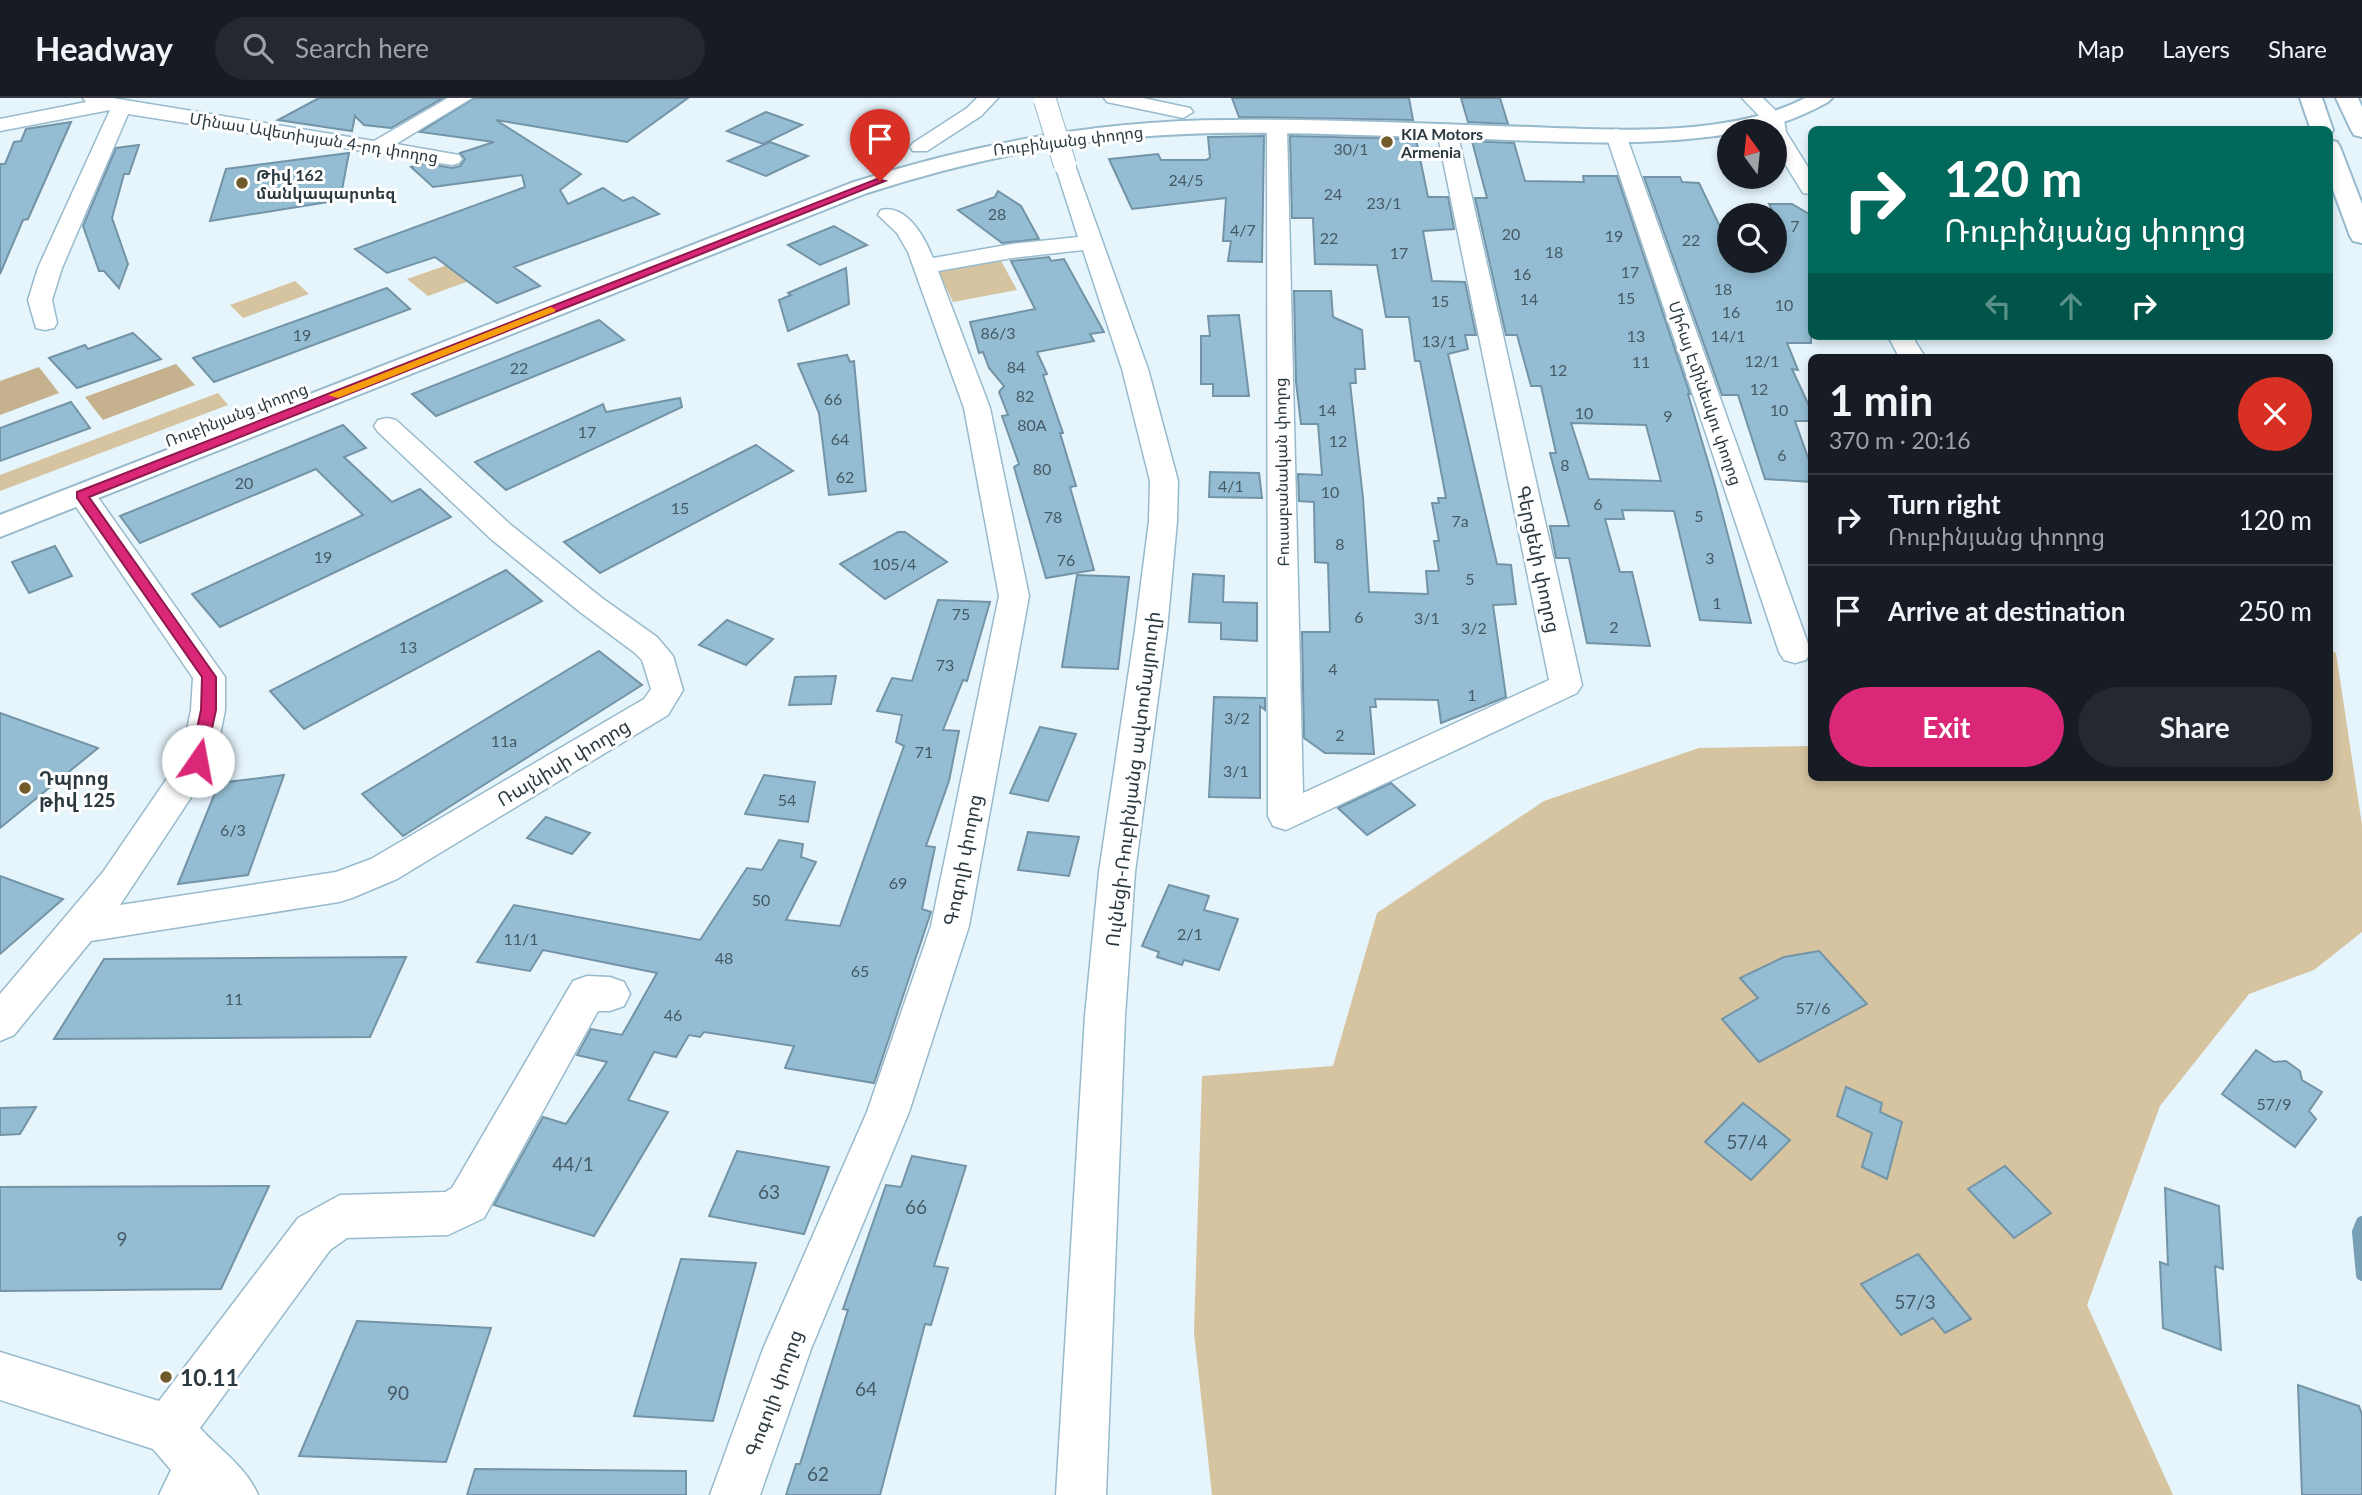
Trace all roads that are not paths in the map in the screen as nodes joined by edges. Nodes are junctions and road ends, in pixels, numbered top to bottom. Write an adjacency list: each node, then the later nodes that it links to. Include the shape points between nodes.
1 (462, 98): 19 (street)
2 (988, 98): 20 (street)
3 (1114, 98): 10 (street)
4 (1821, 98): 8 (main road, Ռուբինյանց փողոց, via 1801,110)
5 (2311, 98): 14 (main road)
6 (2347, 98): 16 (main road)
7 (108, 103): 12 (street); 19 (street, Մինաս Ավետիսյան 4-րդ փողոց); 28 (street, via 40,300)
8 (1765, 105): 10 (main road, Ռուբինյանց փողոց, via 1717,114 1615,121); 18 (main road, Ռուբինյանց փողոց, via 1699,131); 23 (street)
9 (1041, 111): 11 (main road, Ռուբինյանց փողոց); 26 (street, Ուլնեցի-Ռուբինյանց ավտոմայրուղի, bridge); 30 (main road, Ռուբինյանց փողոց, via 961,157 859,188)
10 (1183, 112): 11 (main road, Ռուբինյանց փողոց)
11 (1091, 124): 15 (main road, Ռուբինյանց փողոց)
12 (0, 125)
13 (994, 126): 20 (main road, Ռուբինյանց փողոց)
14 (2321, 126)
15 (1277, 127): 17 (main road, Ռուբինյանց փողոց); 34 (street, Բուսաբանական փողոց)
16 (2362, 130)
17 (1447, 131): 18 (main road, Ռուբինյանց փողոց); 34 (street, Գերցենի փողոց, via 1566,685)
18 (1616, 135): 33 (street, Միհայ Էմինեսկու փողոց)
19 (377, 147): 22 (street, Մինաս Ավետիսյան 4-րդ փողոց)
20 (920, 147): 31 (main road, Ռուբինյանց փողոց)
21 (2333, 158): 25 (main road)
22 (452, 159)
23 (1808, 183)
24 (888, 215): 27 (street, Գոգոլի փողոց, via 906,229)
25 (2362, 236)
26 (1093, 242): 27 (street); 42 (street, Ուլնեցի-Ռուբինյանց ավտոմայրուղի, via 1147,412 1164,481 1164,521 1111,937)
27 (924, 267): 41 (street, Գոգոլի փողոց, via 976,408 1014,596 950,926 888,1112 787,1349)
28 (45, 323)
29 (387, 426): 35 (street, Ռայնիսի փողոց, via 501,531 646,645 657,656 667,690 656,707 384,869 339,887)
30 (82, 495): 32 (main road, Ռուբինյանց փողոց); 35 (street, via 209,677 198,761 116,883)
31 (0, 506)
32 (0, 527)
33 (1795, 652)
34 (1286, 816)
35 (79, 927): 37 (street)
36 (610, 995): 39 (street, via 587,993 468,1203 448,1213 340,1217 327,1223 313,1234)
37 (0, 1023)
38 (0, 1376): 39 (street)
39 (169, 1429): 40 (street)
40 (207, 1486)
41 (735, 1495)
42 (1082, 1495)

